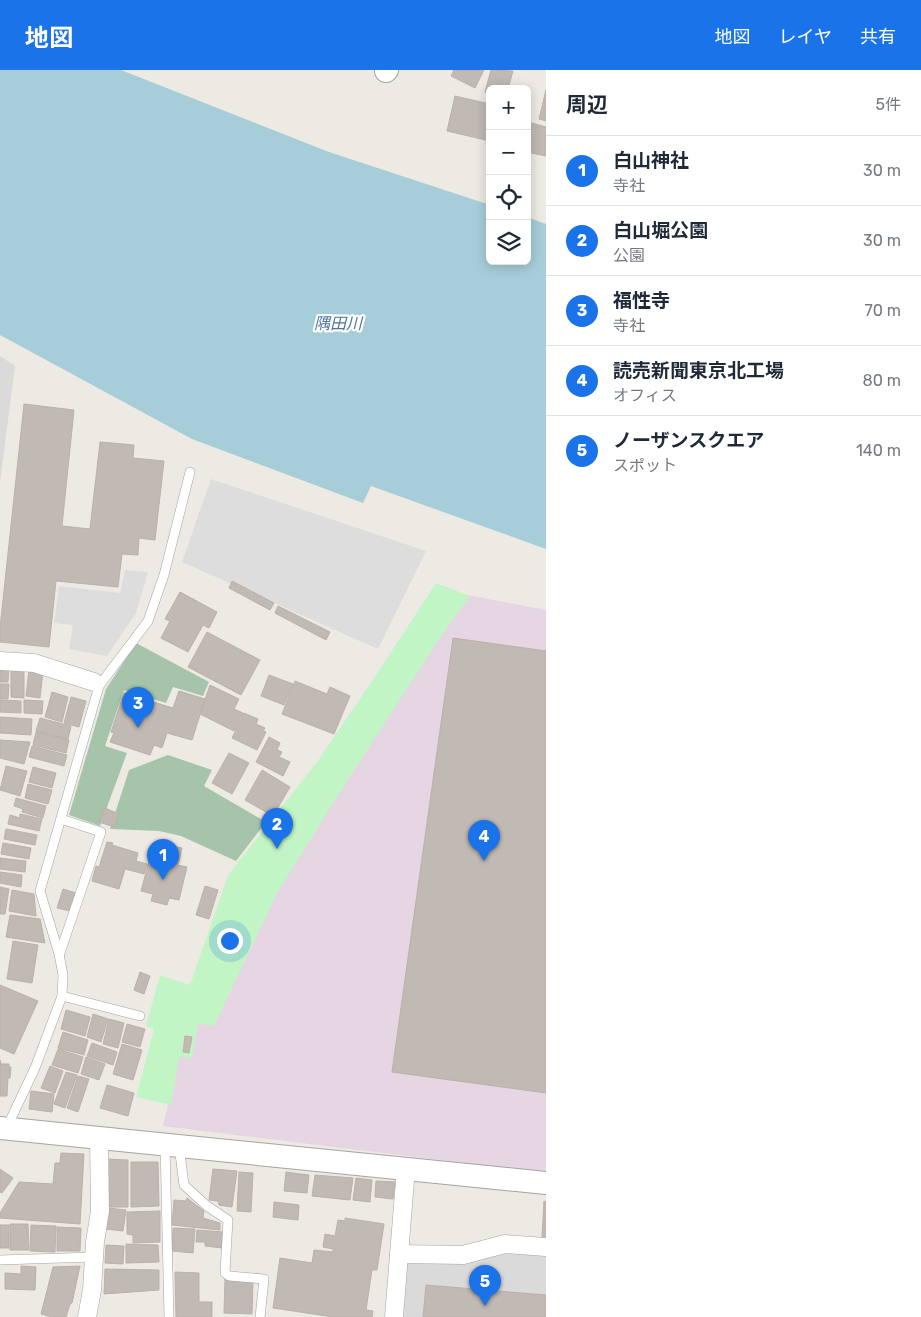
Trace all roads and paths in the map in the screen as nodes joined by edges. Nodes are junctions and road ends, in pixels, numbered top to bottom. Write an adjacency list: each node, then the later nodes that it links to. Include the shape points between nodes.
1 (190, 472): 3 (lane, via 164,574 148,621)
2 (0, 661): 3 (street, via 34,663)
3 (96, 684): 4 (lane)
4 (61, 819): 5 (lane, via 40,891); 5 (lane, via 101,832)
5 (60, 954): 6 (lane)
6 (62, 996): 7 (lane); 8 (lane, via 35,1068)
7 (140, 1016)
8 (2, 1132): 9 (street)
9 (99, 1138): 10 (street); 15 (street, via 100,1211)
10 (172, 1145): 11 (street); 18 (lane); 19 (lane, via 184,1185 228,1220 225,1272 229,1276 264,1279)
11 (406, 1168): 12 (street); 14 (street)
12 (546, 1183)
13 (546, 1247): 14 (street, via 505,1244 463,1255)
14 (399, 1254): 20 (street)
15 (94, 1258): 16 (lane); 17 (street)
16 (0, 1260)
17 (87, 1317)
18 (168, 1317)
19 (260, 1317)
20 (394, 1317)

